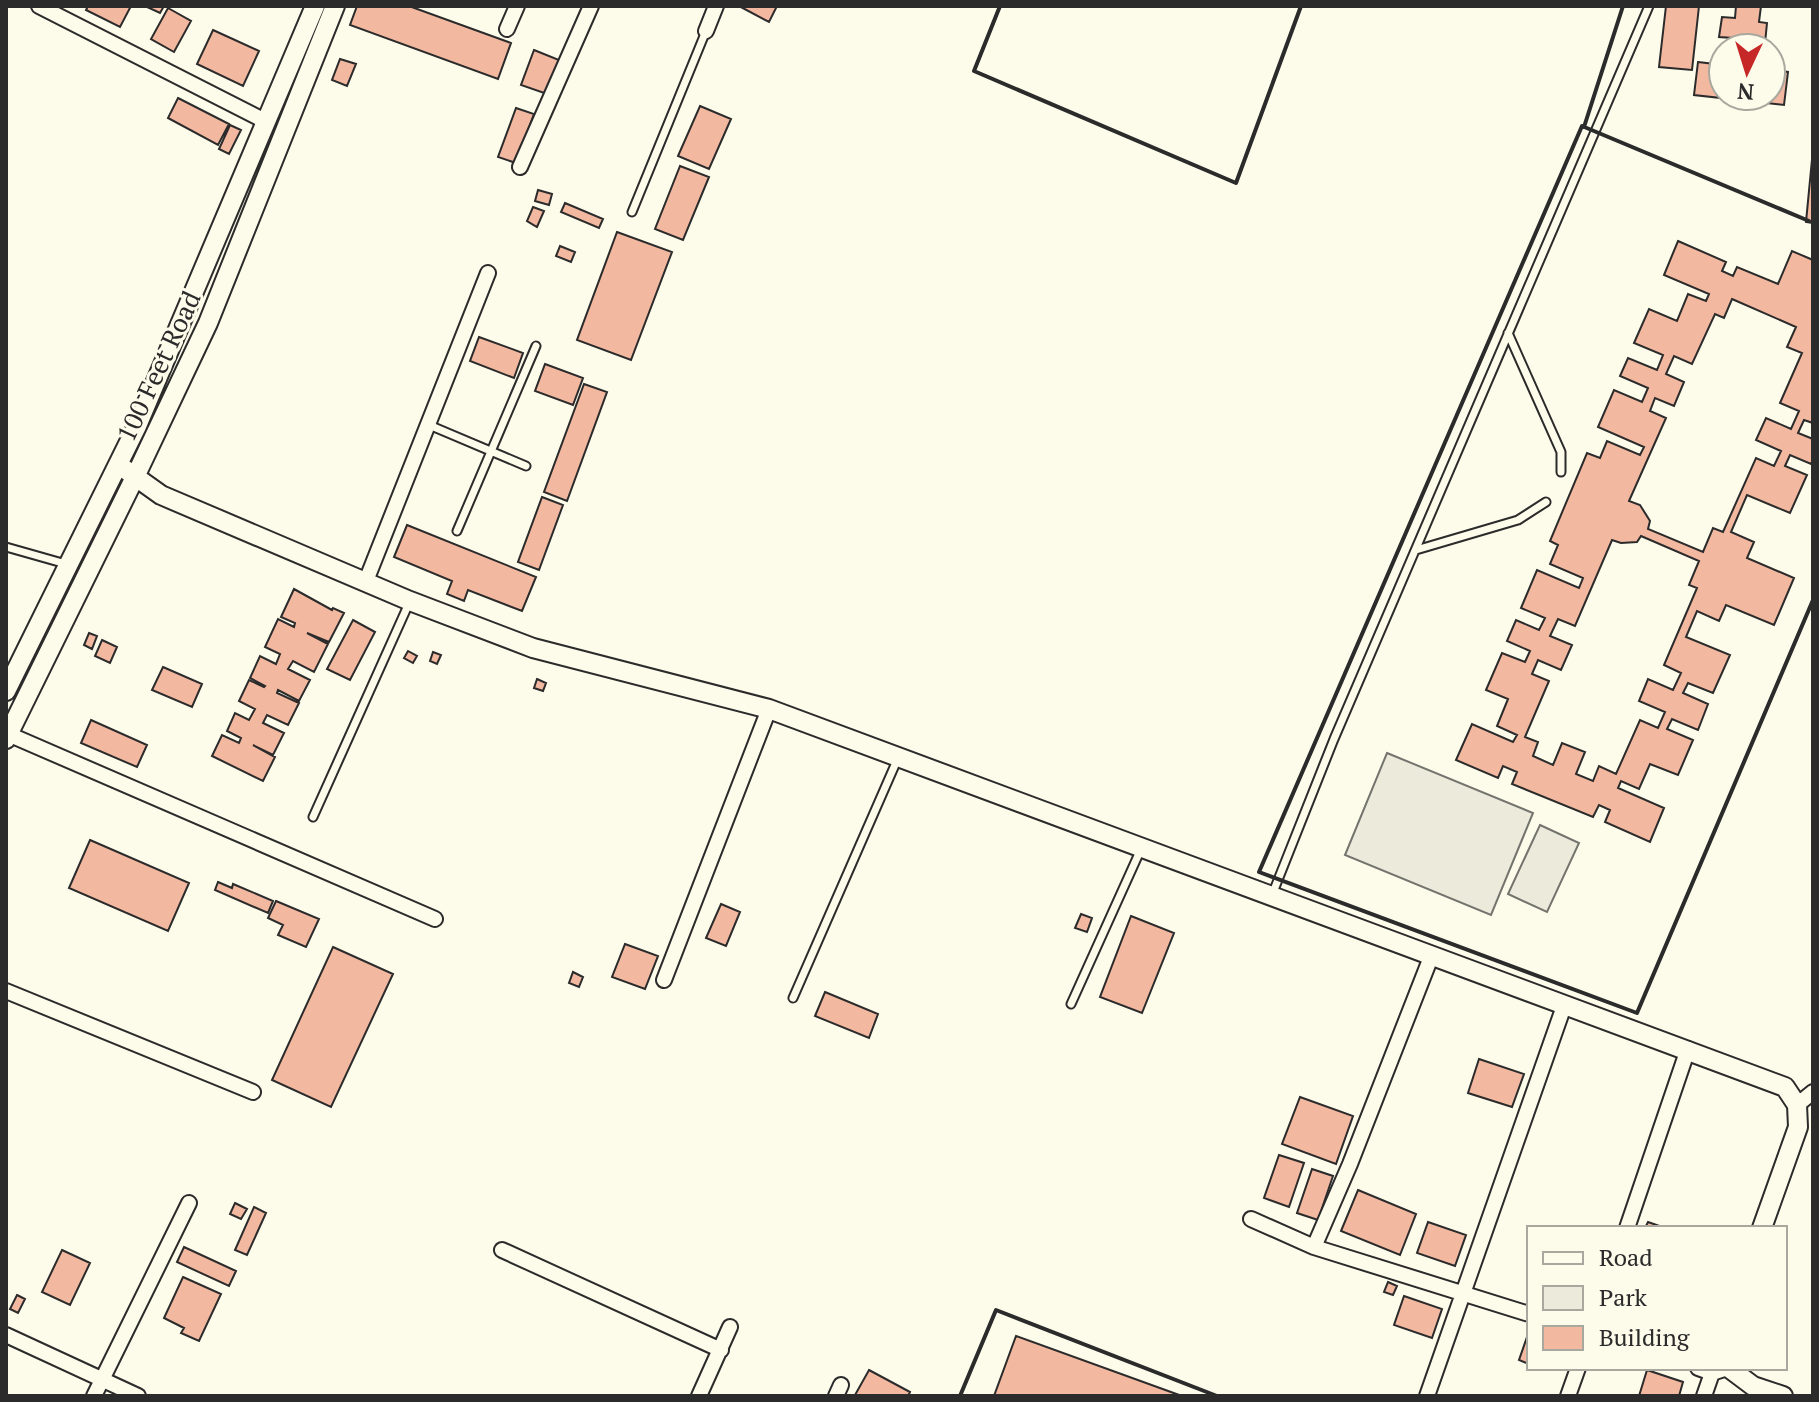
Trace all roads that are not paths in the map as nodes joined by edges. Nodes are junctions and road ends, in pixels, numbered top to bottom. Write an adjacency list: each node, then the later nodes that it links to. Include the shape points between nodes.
1 (39, 6): 10 (street)
2 (315, 6): 10 (street, 100 Feet Road)
3 (335, 6): 21 (street, 100 Feet Road, via 208,323)
4 (517, 6): 8 (street)
5 (591, 6): 11 (street)
6 (716, 6): 9 (street)
7 (1649, 6): 14 (lane)
8 (507, 29)
9 (706, 31): 12 (lane)
10 (267, 122): 18 (street, 100 Feet Road)
11 (520, 167)
12 (632, 212)
13 (488, 273): 16 (street)
14 (1508, 333): 20 (lane, via 1561,452); 25 (lane)
15 (536, 346): 17 (lane)
16 (429, 425): 17 (lane); 27 (street)
17 (491, 451): 19 (lane); 23 (lane)
18 (119, 465): 21 (street); 26 (street, 100 Feet Road)
19 (526, 466)
20 (1561, 472)
21 (135, 477): 27 (street, via 161,495); 31 (street, 100 Feet Road)
22 (1546, 502): 25 (lane, via 1518,520)
23 (457, 531)
24 (6, 547): 26 (lane)
25 (1416, 550): 35 (lane)
26 (68, 565): 29 (street, 100 Feet Road)
27 (366, 581): 28 (street)
28 (410, 601): 30 (street, via 536,649); 33 (lane)
29 (6, 691)
30 (769, 709): 32 (street); 38 (street)
31 (7, 737): 36 (street)
32 (898, 757): 34 (street); 40 (lane)
33 (313, 817)
34 (1142, 846): 35 (street); 41 (lane)
35 (1271, 897): 37 (street)
36 (435, 919)
37 (1431, 957): 42 (street); 51 (street)
38 (664, 980)
39 (6, 991): 44 (street)
40 (793, 998)
41 (1071, 1004)
42 (1564, 1006): 43 (street); 53 (street)
43 (1688, 1049): 46 (street, via 1785,1087); 49 (street)
44 (253, 1092)
45 (1813, 1092): 46 (street)
46 (1797, 1105): 50 (street, via 1796,1139)
47 (189, 1203): 61 (street)
48 (1251, 1219): 51 (street)
49 (1628, 1226)
50 (1763, 1226)
51 (1314, 1247): 53 (street)
52 (502, 1250): 57 (street)
53 (1465, 1294): 54 (street); 65 (street)
54 (1527, 1313)
55 (730, 1327): 57 (street)
56 (6, 1335): 61 (street)
57 (721, 1350): 64 (street)
58 (1577, 1370): 66 (street)
59 (1716, 1370): 67 (street)
60 (1718, 1370): 68 (street)
61 (102, 1379): 62 (street); 63 (street)
62 (94, 1396)
63 (138, 1396)
64 (699, 1396)
65 (1427, 1396)
66 (1568, 1396)
67 (1704, 1396)
68 (1783, 1396)

